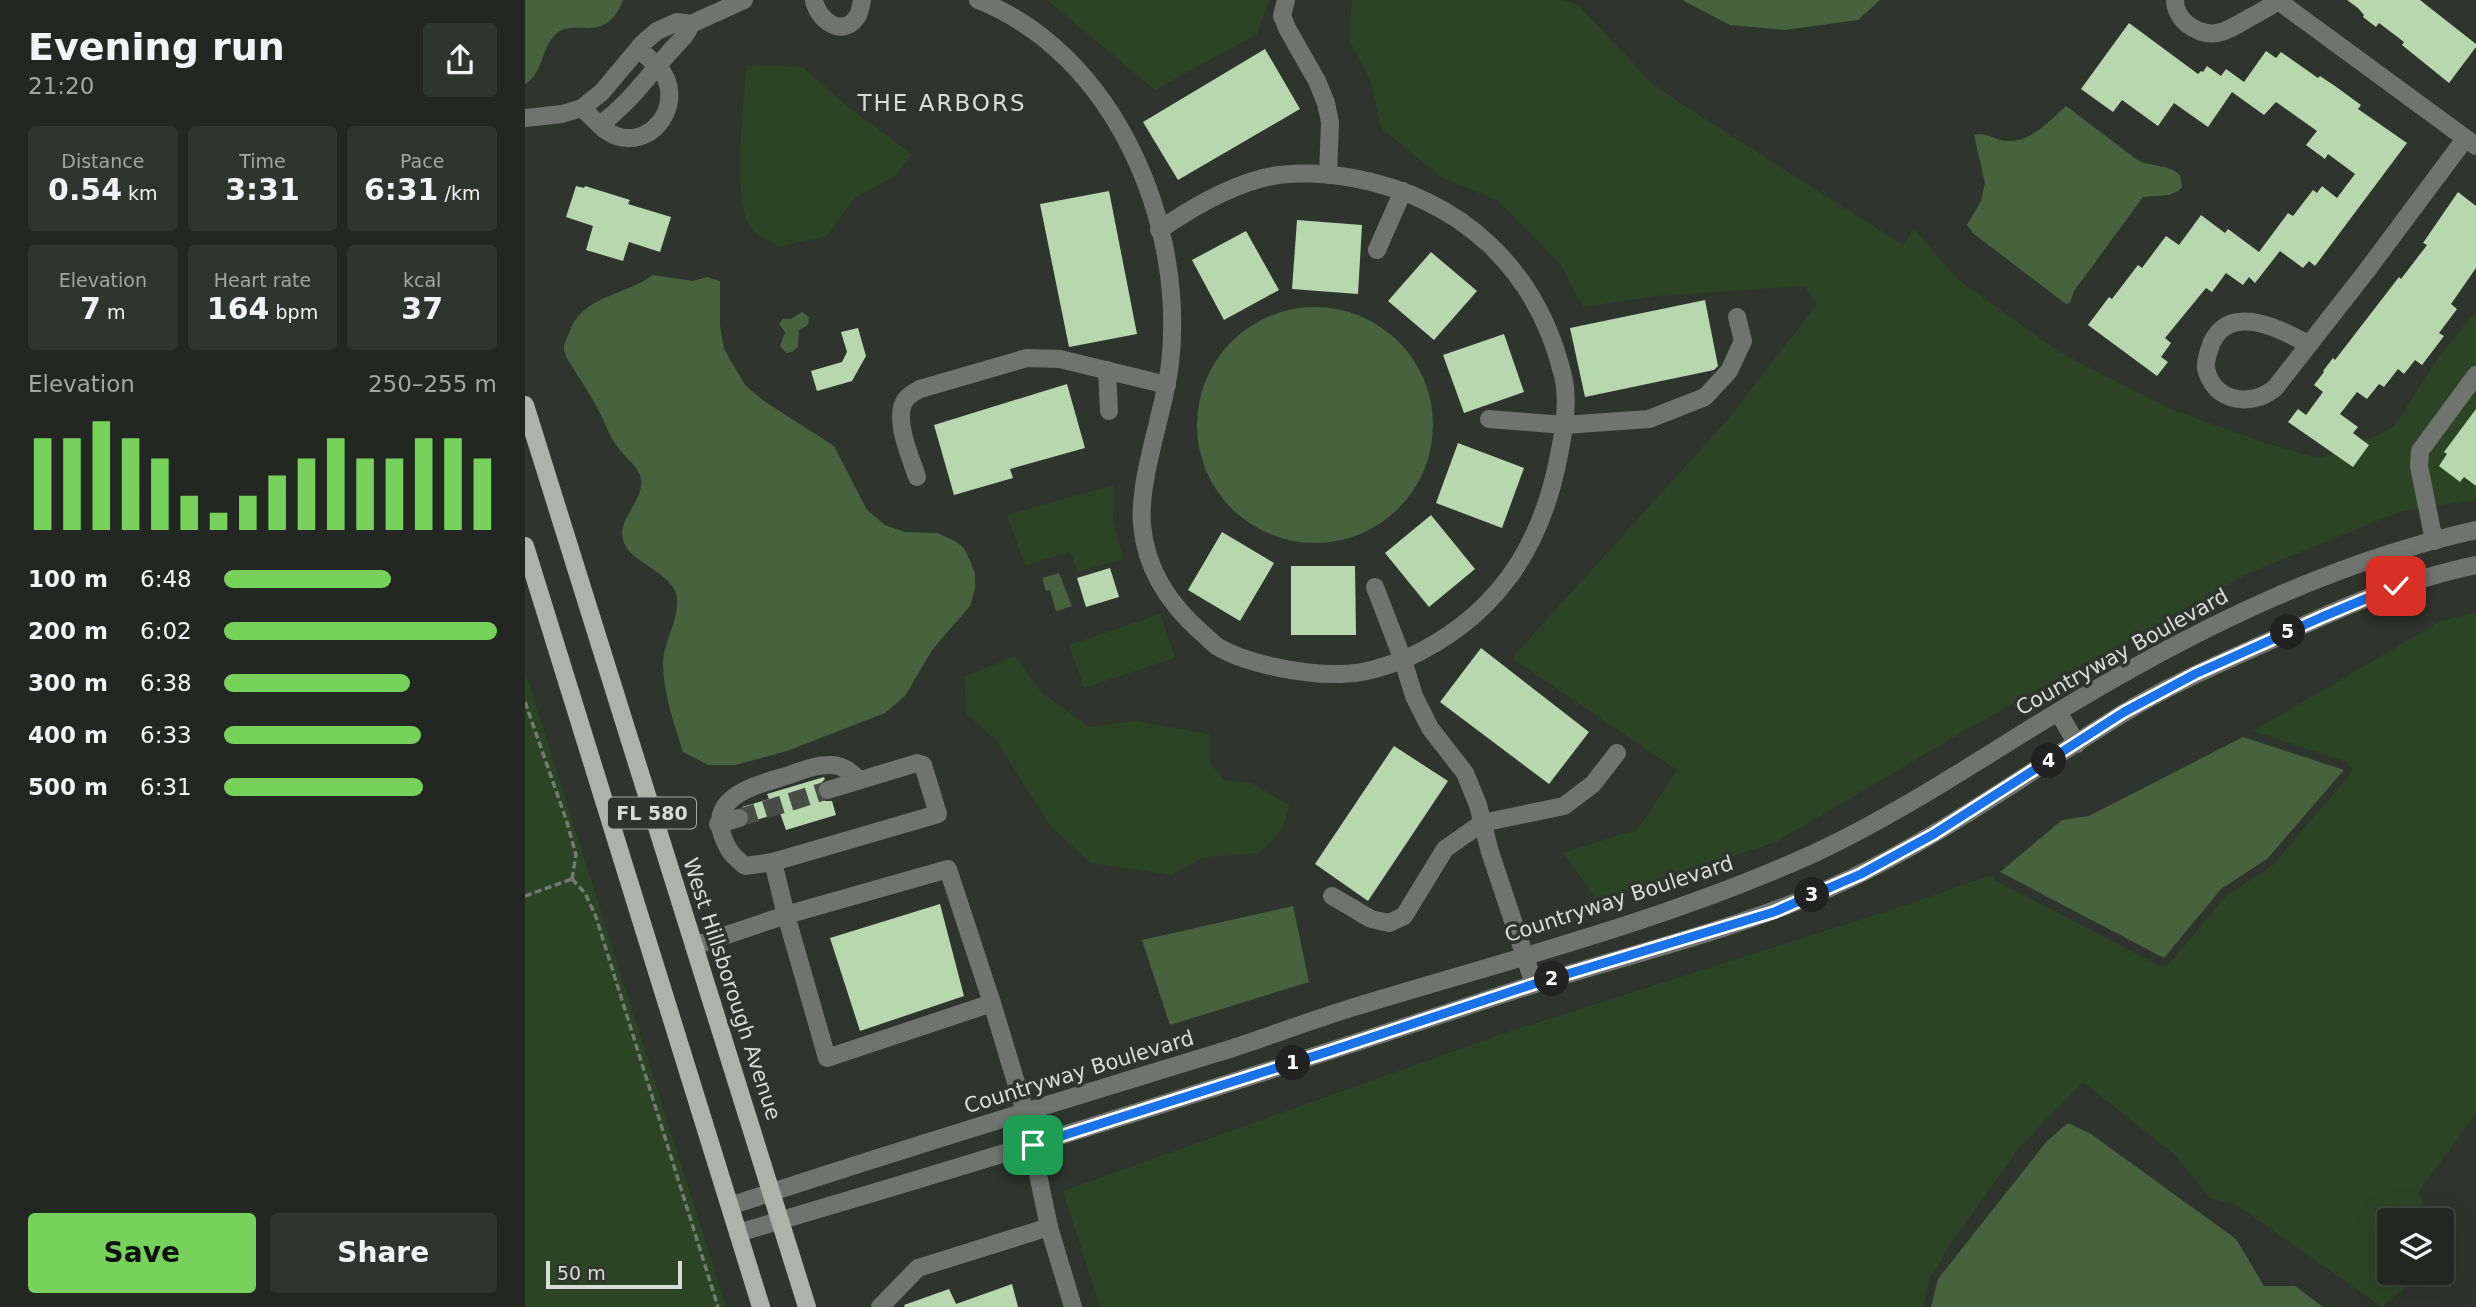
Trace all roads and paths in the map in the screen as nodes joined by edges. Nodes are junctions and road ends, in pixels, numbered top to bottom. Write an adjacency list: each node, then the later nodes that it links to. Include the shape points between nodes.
1 (744, 0): 8 (street)
2 (814, 0): 3 (street, via 818,15 834,26 856,18)
3 (862, 0)
4 (978, 0): 17 (street, via 1026,25 1062,51 1094,86 1142,175)
5 (1286, 0): 15 (street, via 1282,16 1327,103)
6 (2175, 0): 7 (street, via 2184,22 2210,34 2232,30)
7 (2277, 0): 14 (street)
8 (691, 24): 9 (street, via 677,22 657,31); 10 (street)
9 (638, 49): 10 (street); 11 (street)
10 (657, 67): 13 (street); 13 (street, via 670,93 669,106 656,128 631,139 613,135)
11 (582, 108): 12 (street); 13 (street)
12 (525, 118)
13 (600, 125)
14 (2470, 142): 20 (street)
15 (1328, 175): 16 (street); 17 (street, via 1264,178 1224,192)
16 (1403, 191): 18 (street); 27 (street, via 1469,226 1498,253 1531,295 1549,331 1564,379)
17 (1159, 230): 23 (street, via 1171,317)
18 (1377, 250)
19 (1737, 317): 27 (street, via 1742,341 1729,371 1705,397 1649,419)
20 (2308, 344): 20 (street, via 2275,388 2257,399 2231,398 2210,379 2206,366 2216,335 2241,321 2271,326)
21 (1107, 370): 23 (street); 25 (street); 28 (street, via 1061,359 1027,358 920,389 907,397 900,421)
22 (2476, 375): 30 (street, via 2420,451)
23 (1167, 385): 34 (street, via 1145,483 1142,523 1147,553 1165,594 1186,619 1218,647 1268,666 1340,675 1368,672)
24 (525, 405): 49 (main road, West Hillsborough Avenue / FL 580)
25 (1109, 411)
26 (1489, 419): 27 (street)
27 (1565, 425): 34 (street, via 1543,517 1520,562 1464,625 1431,648)
28 (917, 477)
29 (2476, 530): 30 (street, Countryway Boulevard)
30 (2434, 541): 36 (street, Countryway Boulevard, via 2299,585 2238,612)
31 (525, 546): 56 (main road, FL 580)
32 (2476, 565): 37 (street, via 2396,586 2322,617 2195,674 2124,712)
33 (1375, 587): 34 (street)
34 (1403, 660): 42 (street, via 1430,728 1465,773)
35 (525, 702): 45 (path, via 576,855)
36 (2058, 712): 37 (street); 50 (street, Countryway Boulevard, via 1819,851 1727,889)
37 (2077, 744): 51 (street, via 1861,874 1774,912)
38 (1617, 753): 42 (street, via 1593,784 1564,806)
39 (859, 780): 40 (street); 43 (street, via 843,768 821,765 760,784 733,798 722,809); 44 (street, via 923,765 939,814)
40 (828, 790)
41 (739, 818): 43 (street)
42 (1482, 823): 46 (street, via 1445,849 1404,916 1389,922 1371,919); 50 (street)
43 (718, 824): 44 (street, via 729,852 745,866)
44 (773, 862): 48 (street)
45 (572, 879): 47 (path); 60 (path, via 585,893 596,917)
46 (1332, 896)
47 (525, 897)
48 (786, 915): 49 (street); 52 (street, via 948,869); 52 (street, via 827,1058)
49 (694, 946): 55 (main road, West Hillsborough Avenue / FL 580)
50 (1524, 956): 51 (street); 53 (street, Countryway Boulevard)
51 (1534, 984): 54 (street)
52 (992, 1003): 53 (street)
53 (1025, 1112): 54 (street); 55 (street, Countryway Boulevard)
54 (1033, 1145): 57 (street); 58 (street)
55 (772, 1192): 56 (street, Countryway Boulevard); 57 (main road, West Hillsborough Avenue / FL 580)
56 (730, 1206): 59 (main road, FL 580)
57 (780, 1221): 59 (street); 62 (main road, West Hillsborough Avenue / FL 580)
58 (1049, 1227): 63 (street, via 918,1268); 64 (street)
59 (738, 1233): 61 (main road, FL 580)
60 (718, 1307)
61 (761, 1307)
62 (807, 1307)
63 (880, 1307)
64 (1073, 1307)

